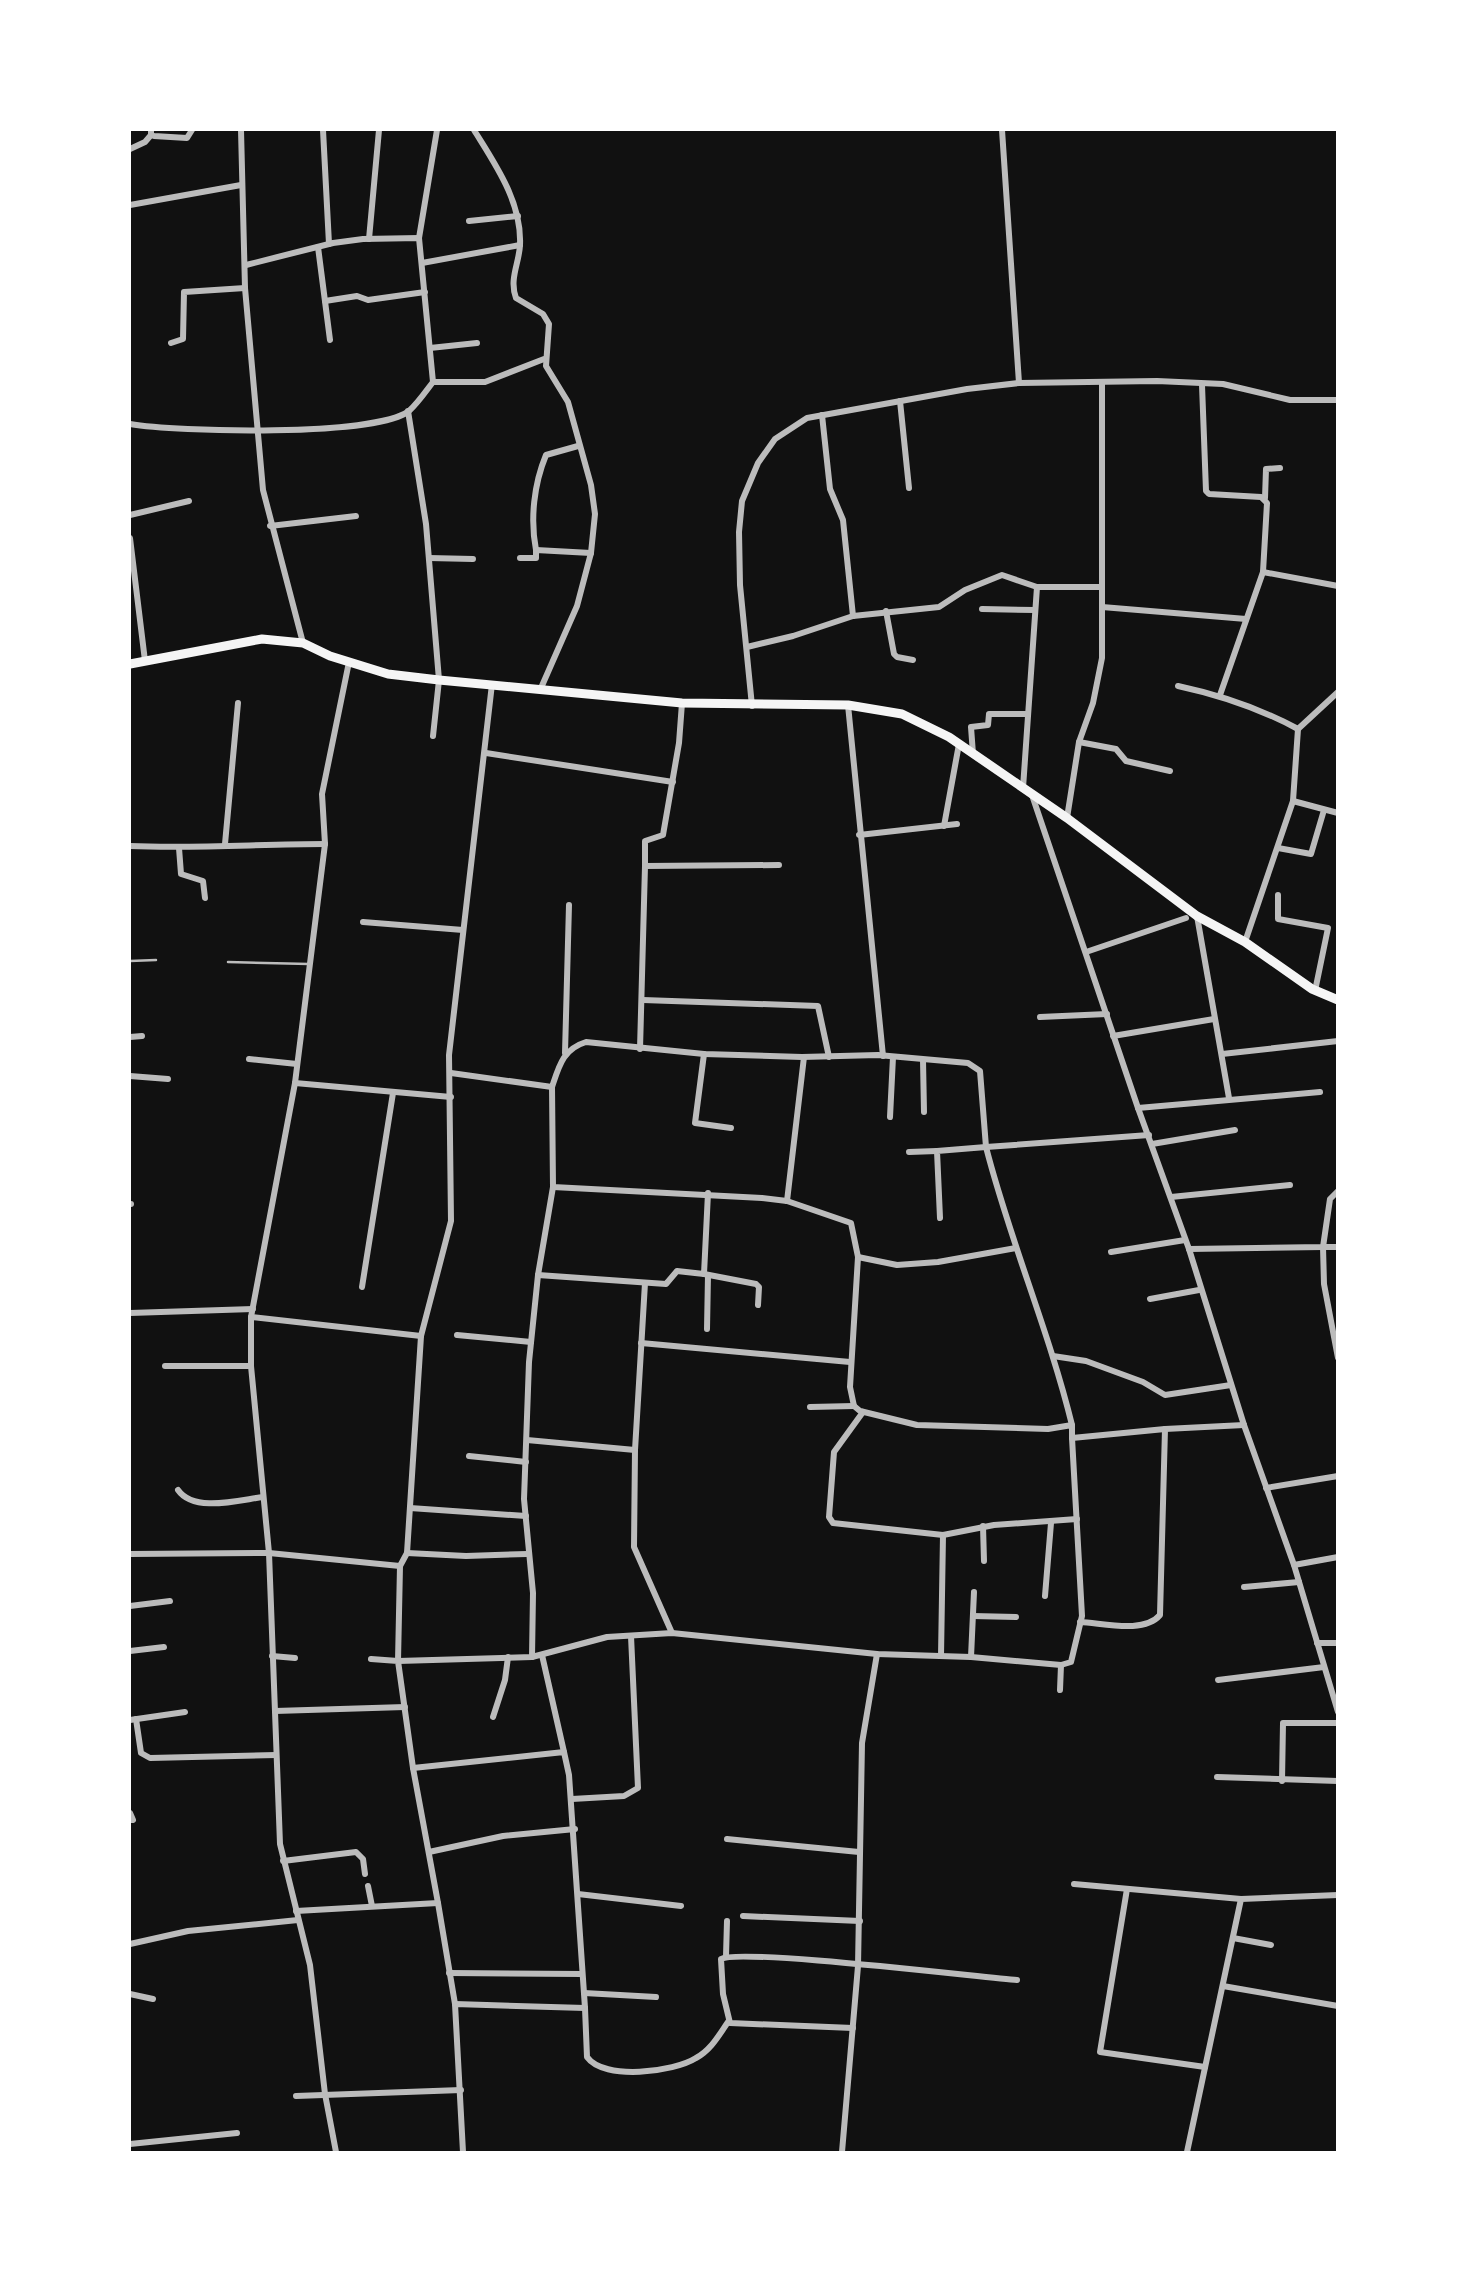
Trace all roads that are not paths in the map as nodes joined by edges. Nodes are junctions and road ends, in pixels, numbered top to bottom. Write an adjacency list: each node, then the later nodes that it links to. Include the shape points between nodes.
1 (192, 130): 8 (street, via 187,138)
2 (242, 130): 10 (street)
3 (323, 130): 16 (street)
4 (379, 130): 15 (street)
5 (437, 130): 14 (street)
6 (474, 130): 12 (street, via 503,176)
7 (1002, 130): 31 (street)
8 (151, 132): 9 (street)
9 (130, 149)
10 (241, 185): 11 (street); 20 (street)
11 (130, 205)
12 (518, 216): 13 (street); 17 (street)
13 (469, 222)
14 (419, 238): 15 (street); 19 (street)
15 (369, 239): 16 (street)
16 (329, 244): 18 (street)
17 (520, 245): 19 (street); 28 (street, via 512,285 516,298 543,314 549,324)
18 (318, 247): 20 (street); 23 (street)
19 (422, 263): 22 (street)
20 (246, 265): 21 (street)
21 (245, 288): 26 (street, via 184,292 183,339); 38 (street)
22 (425, 292): 23 (street); 27 (street)
23 (325, 301): 24 (street)
24 (330, 340)
25 (477, 343): 27 (street)
26 (171, 344)
27 (430, 348): 29 (street)
28 (544, 359): 29 (street, via 485,382); 39 (street, via 568,402)
29 (433, 382): 35 (street)
30 (1102, 382): 31 (street); 32 (street); 56 (street)
31 (1019, 383): 34 (street)
32 (1202, 385): 33 (street, via 1223,384 1290,400); 42 (street, via 1206,491)
33 (1338, 400)
34 (900, 401): 36 (street); 41 (street)
35 (408, 411): 38 (street, via 333,427); 50 (street)
36 (822, 415): 61 (street, via 831,496 843,520); 64 (street, via 807,418 775,439 758,463 742,501 738,532)
37 (130, 424): 38 (street, via 186,431)
38 (256, 429): 46 (street)
39 (578, 446): 48 (street, via 546,455 533,519); 49 (street, via 595,514)
40 (1280, 468): 42 (street, via 1266,469)
41 (909, 488)
42 (1265, 498): 53 (street)
43 (189, 501): 44 (street)
44 (130, 515)
45 (356, 516): 46 (street)
46 (270, 526): 63 (street)
47 (130, 538): 66 (street)
48 (537, 551): 49 (street); 51 (street, via 536,558)
49 (591, 553): 72 (street, via 577,606)
50 (429, 558): 52 (street); 69 (street)
51 (520, 558)
52 (473, 559)
53 (1262, 572): 54 (street); 62 (street)
54 (1338, 586)
55 (1037, 587): 56 (street); 59 (street); 60 (street, via 1002,575 939,607)
56 (1102, 587): 57 (street)
57 (1102, 607): 62 (street); 82 (street, via 1102,658)
58 (982, 608): 59 (street)
59 (1035, 610): 79 (street)
60 (886, 611): 61 (street); 65 (street, via 894,654)
61 (853, 616): 64 (street)
62 (1246, 620): 74 (street)
63 (303, 643): 66 (main road, via 262,639); 67 (main road)
64 (747, 646): 78 (street)
65 (913, 660)
66 (145, 661): 68 (main road)
67 (349, 662): 69 (main road, via 388,674); 98 (street, via 322,794)
68 (130, 664)
69 (439, 680): 70 (main road); 81 (street)
70 (492, 684): 72 (main road); 84 (street)
71 (1178, 685): 74 (street)
72 (541, 688): 75 (main road)
73 (1338, 692): 80 (street)
74 (1220, 695): 80 (street)
75 (682, 703): 78 (main road); 87 (street)
76 (238, 704): 97 (street)
77 (848, 705): 78 (main road); 83 (main road, via 902,714); 96 (street)
78 (752, 706)
79 (1028, 714): 85 (street, via 989,714 988,725 971,727); 88 (street)
80 (1298, 729): 90 (street)
81 (433, 736)
82 (1080, 742): 86 (street, via 1116,748 1126,761); 93 (street)
83 (959, 744): 85 (main road); 95 (street)
84 (486, 753): 87 (street); 110 (street)
85 (973, 754): 88 (main road)
86 (1170, 771)
87 (673, 782): 103 (street, via 663,835 645,841 642,847)
88 (1023, 788): 89 (main road)
89 (1032, 795): 93 (main road); 112 (street)
90 (1293, 801): 91 (street); 101 (street)
91 (1325, 810): 92 (street); 101 (street, via 1311,854)
92 (1338, 813)
93 (1067, 818): 107 (main road)
94 (957, 824): 95 (street)
95 (944, 826): 96 (street)
96 (859, 835): 132 (street)
97 (225, 844): 98 (street); 100 (street)
98 (325, 844): 116 (street)
99 (130, 845): 100 (street)
100 (179, 848): 105 (street, via 181,874 203,881)
101 (1278, 848): 111 (street)
102 (779, 865): 103 (street)
103 (645, 866): 118 (street)
104 (1278, 895): 117 (street, via 1278,919 1328,928)
105 (205, 898)
106 (569, 905): 128 (street)
107 (1197, 916): 111 (main road); 122 (street)
108 (1186, 918): 112 (street)
109 (363, 922): 110 (street)
110 (463, 930): 138 (street)
111 (1245, 942): 117 (main road)
112 (1086, 952): 120 (street)
113 (156, 960): 114 (lane)
114 (130, 961)
115 (228, 961): 116 (lane)
116 (309, 964): 137 (street)
117 (1315, 991): 119 (main road)
118 (643, 1000): 127 (street); 131 (street, via 818,1006)
119 (1338, 1000)
120 (1107, 1014): 121 (street); 124 (street)
121 (1040, 1017)
122 (1214, 1019): 124 (street); 130 (street)
123 (142, 1036): 125 (street)
124 (1113, 1036): 147 (street)
125 (130, 1037)
126 (1338, 1041): 130 (street)
127 (640, 1049): 128 (street, via 586,1042); 129 (street)
128 (565, 1053): 142 (street)
129 (704, 1054): 133 (street); 150 (street, via 695,1122)
130 (1222, 1054): 146 (street)
131 (829, 1056): 132 (street); 133 (street)
132 (883, 1056): 134 (street)
133 (804, 1057): 162 (street)
134 (893, 1057): 136 (street); 149 (street)
135 (249, 1059): 137 (street)
136 (923, 1060): 148 (street); 154 (street, via 968,1063 980,1071)
137 (297, 1063): 141 (street)
138 (451, 1073): 142 (street); 145 (street)
139 (130, 1076): 140 (street)
140 (168, 1079)
141 (295, 1083): 144 (street); 180 (street)
142 (552, 1087): 158 (street)
143 (1320, 1092): 146 (street)
144 (393, 1093): 145 (street); 174 (street)
145 (452, 1097): 185 (street, via 451,1221)
146 (1229, 1098): 147 (street)
147 (1138, 1108): 152 (street)
148 (924, 1112)
149 (890, 1117)
150 (731, 1129)
151 (1235, 1130): 153 (street)
152 (1149, 1135): 153 (street); 154 (street)
153 (1152, 1144): 161 (street)
154 (986, 1147): 155 (street); 167 (street)
155 (937, 1151): 156 (street); 163 (street)
156 (909, 1152)
157 (1290, 1185): 161 (street)
158 (553, 1187): 160 (street); 171 (street)
159 (1338, 1191): 165 (street, via 1330,1199)
160 (708, 1193): 162 (street); 172 (street)
161 (1171, 1197): 164 (street)
162 (787, 1201): 170 (street, via 850,1223)
163 (940, 1217)
164 (1185, 1240): 168 (street); 169 (street)
165 (1323, 1247): 166 (street); 168 (street); 178 (street)
166 (1338, 1247)
167 (1016, 1248): 170 (street, via 897,1265); 188 (street)
168 (1189, 1249): 175 (street)
169 (1111, 1252)
170 (858, 1256): 190 (street)
171 (538, 1275): 173 (street); 186 (street)
172 (706, 1275): 173 (street, via 681,1270 666,1284); 179 (street, via 756,1284); 183 (street)
173 (645, 1283): 187 (street)
174 (362, 1287)
175 (1199, 1290): 176 (street); 193 (street)
176 (1150, 1299)
177 (1338, 1302): 178 (street)
178 (1328, 1303): 189 (street)
179 (758, 1305)
180 (253, 1308): 181 (street); 182 (street)
181 (130, 1313)
182 (251, 1317): 185 (street); 192 (street)
183 (707, 1329)
184 (457, 1335): 186 (street)
185 (421, 1336): 209 (street)
186 (531, 1342): 201 (street)
187 (641, 1343): 190 (street); 202 (street)
188 (1053, 1356): 193 (street, via 1086,1361 1165,1395); 197 (street)
189 (1338, 1358)
190 (850, 1362): 195 (street)
191 (165, 1366): 192 (street)
192 (251, 1366): 208 (street)
193 (1231, 1385): 198 (street)
194 (810, 1406): 195 (street)
195 (854, 1406): 196 (street)
196 (863, 1412): 197 (street, via 917,1425 1048,1429); 214 (street, via 834,1452 830,1520)
197 (1072, 1425): 200 (street)
198 (1244, 1425): 199 (street); 206 (street)
199 (1165, 1429): 200 (street); 231 (street, via 1160,1615 1138,1625)
200 (1072, 1438): 211 (street)
201 (527, 1440): 202 (street); 204 (street)
202 (635, 1450): 232 (street, via 635,1553)
203 (469, 1456): 204 (street)
204 (526, 1462): 210 (street)
205 (1338, 1476): 206 (street)
206 (1266, 1488): 221 (street)
207 (178, 1490): 208 (street, via 187,1500 200,1503)
208 (263, 1497): 215 (street)
209 (410, 1508): 210 (street); 216 (street)
210 (526, 1516): 218 (street)
211 (1077, 1519): 212 (street); 231 (street)
212 (1051, 1523): 213 (street); 226 (street)
213 (983, 1526): 214 (street); 220 (street)
214 (943, 1535): 241 (street)
215 (269, 1553): 217 (street); 222 (street); 240 (street)
216 (407, 1553): 218 (street); 222 (street)
217 (130, 1554)
218 (527, 1554): 243 (street, via 533,1593)
219 (1338, 1557): 221 (street)
220 (984, 1561)
221 (1294, 1565): 223 (street)
222 (400, 1566): 247 (street)
223 (1299, 1582): 224 (street); 234 (street)
224 (1244, 1587)
225 (974, 1592): 229 (street)
226 (1045, 1596)
227 (170, 1601): 228 (street)
228 (130, 1606)
229 (973, 1616): 230 (street); 244 (street)
230 (1016, 1617)
231 (1080, 1622): 248 (street, via 1071,1662)
232 (672, 1633): 233 (street); 238 (street)
233 (631, 1636): 239 (street, via 571,1644); 267 (street, via 638,1788 624,1796)
234 (1317, 1643): 235 (street); 249 (street)
235 (1338, 1643)
236 (164, 1647): 237 (street)
237 (130, 1651)
238 (877, 1654): 241 (street); 273 (street, via 862,1743)
239 (542, 1655): 243 (street); 261 (street)
240 (272, 1656): 245 (street); 255 (street)
241 (941, 1656): 244 (street)
242 (508, 1657): 243 (street); 247 (street); 258 (street)
243 (532, 1657)
244 (971, 1657): 248 (street)
245 (295, 1658)
246 (371, 1659): 247 (street)
247 (398, 1661): 254 (street)
248 (1061, 1665): 253 (street)
249 (1324, 1667): 250 (street); 251 (street)
250 (1218, 1680)
251 (1329, 1683): 252 (street); 257 (street)
252 (1338, 1683)
253 (1060, 1690)
254 (405, 1707): 255 (street); 263 (street)
255 (275, 1711): 262 (street)
256 (185, 1712): 259 (street)
257 (1338, 1712)
258 (494, 1717)
259 (133, 1719): 262 (street, via 141,1753 150,1758)
260 (1338, 1723): 265 (street, via 1283,1723)
261 (564, 1752): 263 (street); 267 (street)
262 (276, 1755): 274 (street)
263 (414, 1768): 272 (street)
264 (1217, 1777): 265 (street)
265 (1282, 1781): 266 (street)
266 (1338, 1781)
267 (572, 1799): 270 (street)
268 (130, 1813): 269 (street)
269 (130, 1821)
270 (575, 1829): 272 (street, via 503,1836); 279 (street)
271 (727, 1839): 273 (street)
272 (429, 1852): 282 (street)
273 (859, 1852): 289 (street)
274 (283, 1861): 275 (street, via 356,1852 363,1859); 285 (street)
275 (365, 1874)
276 (1074, 1884): 278 (street)
277 (368, 1886): 283 (street)
278 (1127, 1889): 281 (street); 308 (street, via 1100,2052)
279 (578, 1894): 284 (street); 296 (street)
280 (1338, 1895): 281 (street)
281 (1241, 1899): 290 (street)
282 (438, 1903): 283 (street); 295 (street)
283 (372, 1906): 285 (street)
284 (681, 1906)
285 (296, 1911): 287 (street)
286 (743, 1916): 289 (street)
287 (298, 1920): 291 (street, via 188,1931); 310 (street, via 310,1965)
288 (727, 1921): 293 (street)
289 (860, 1921): 294 (street)
290 (1233, 1938): 292 (street); 298 (street)
291 (130, 1944)
292 (1272, 1945)
293 (726, 1956): 294 (street); 306 (street, via 719,1964)
294 (858, 1966): 297 (street); 307 (street)
295 (449, 1973): 296 (street); 303 (street)
296 (582, 1974): 299 (street)
297 (1017, 1980)
298 (1223, 1986): 304 (street); 308 (street)
299 (584, 1993): 301 (street); 305 (street)
300 (130, 1994): 302 (street)
301 (656, 1997)
302 (153, 1998)
303 (455, 2004): 305 (street); 309 (street)
304 (1338, 2006)
305 (585, 2008): 306 (street, via 587,2057 598,2067 621,2071 682,2065 709,2049)
306 (728, 2022): 307 (street)
307 (853, 2028): 318 (street)
308 (1205, 2067): 319 (street)
309 (461, 2090): 310 (street); 317 (street)
310 (325, 2094): 311 (street); 316 (street)
311 (296, 2096)
312 (237, 2133): 314 (street)
313 (130, 2144): 314 (street)
314 (145, 2144): 315 (street)
315 (150, 2152)
316 (336, 2152)
317 (463, 2152)
318 (842, 2152)
319 (1187, 2152)

